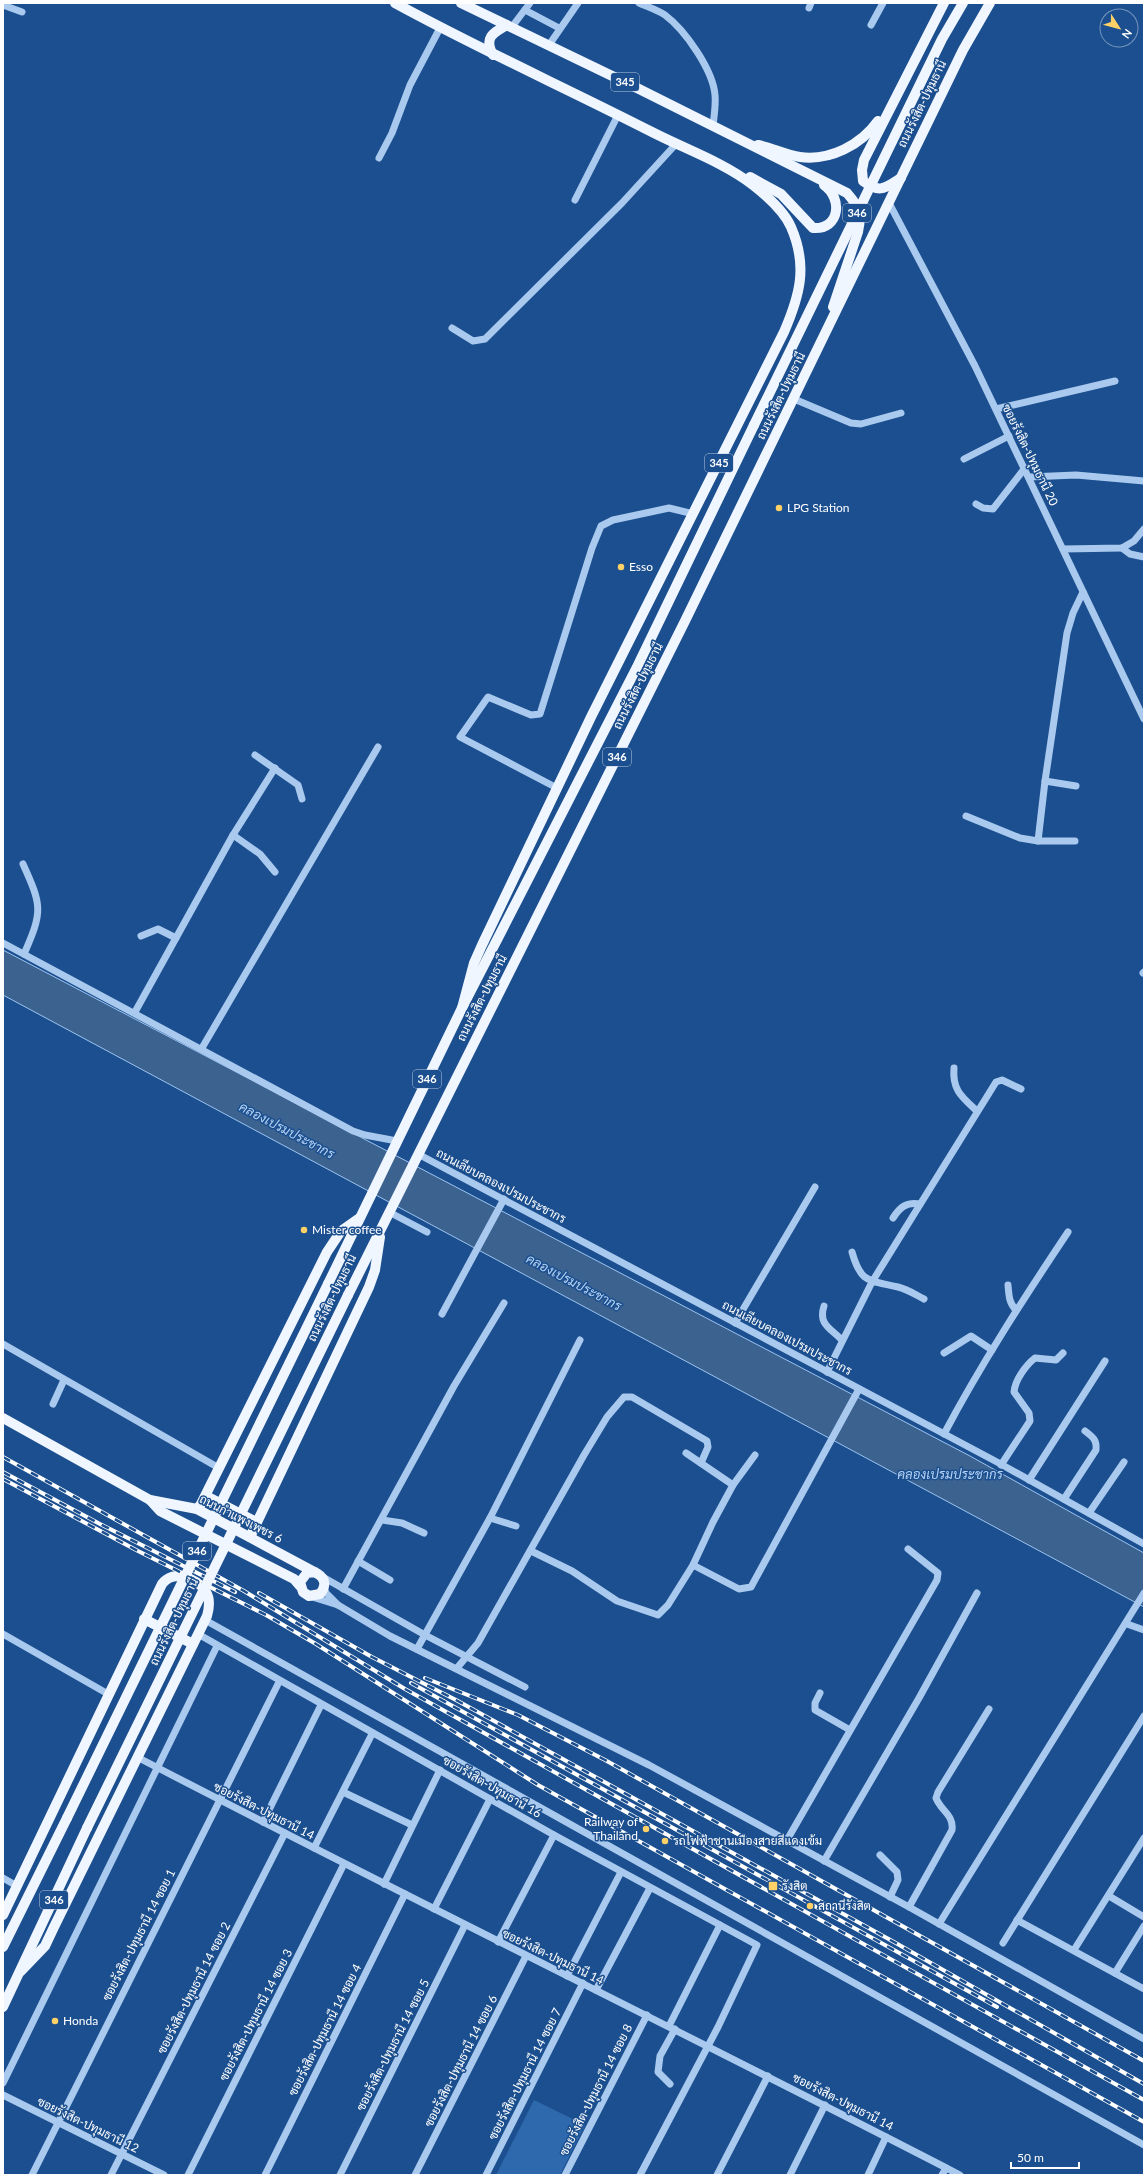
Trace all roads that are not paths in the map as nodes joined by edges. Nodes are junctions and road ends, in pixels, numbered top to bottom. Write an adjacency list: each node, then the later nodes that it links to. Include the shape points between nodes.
1 (395, 3): 16 (main road, 345)
2 (461, 3): 15 (main road, 345)
3 (530, 3): 12 (street)
4 (578, 3): 17 (street)
5 (639, 3): 11 (street)
6 (883, 3): 14 (street)
7 (944, 3): 20 (main road)
8 (963, 3): 67 (main road, ถนนรังสิต-ปทุมธานี / 346, bridge, via 942,39 634,672)
9 (990, 3): 28 (main road, ถนนรังสิต-ปทุมธานี / 346, via 963,50)
10 (3, 5): 13 (street)
11 (649, 6): 22 (street, via 681,29 701,60 715,95)
12 (525, 10): 15 (street); 17 (street)
13 (22, 12)
14 (871, 25)
15 (509, 26): 18 (main road, 345); 19 (main road, via 496,31 489,41)
16 (440, 28): 19 (main road, 345); 26 (street, via 410,85 392,133)
17 (559, 28): 18 (street)
18 (549, 45): 22 (main road, 345)
19 (493, 55): 21 (main road, 345)
20 (892, 102): 23 (main road, via 864,138 833,154 814,158 799,157); 28 (main road, via 864,160 863,181 872,188 883,189)
21 (618, 115): 24 (main road, 345); 29 (street)
22 (713, 126): 23 (main road, 345)
23 (741, 141): 27 (main road, 345)
24 (676, 144): 25 (main road, 345); 31 (street, via 627,198 485,339 473,341)
25 (706, 157): 27 (main road, via 770,187 789,202 813,228 830,224 836,215 835,197 829,188 818,180); 43 (main road, 345, via 752,185 776,206 791,227 802,276 796,303 784,332)
26 (379, 158)
27 (796, 169): 32 (main road, 345, via 847,194 858,206 860,220)
28 (901, 178): 30 (main road, ถนนรังสิต-ปทุมธานี / 346)
29 (575, 200)
30 (889, 203): 32 (main road, ถนนรังสิต-ปทุมธานี / 346); 35 (street, ซอยรังสิต-ปทุมธานี 20)
31 (452, 328)
32 (818, 350): 34 (main road, ถนนรังสิต-ปทุมธานี / 346)
33 (1115, 381): 35 (street)
34 (794, 399): 36 (street, via 851,423 861,424); 74 (main road, ถนนรังสิต-ปทุมธานี / 346)
35 (996, 409): 37 (street, ซอยรังสิต-ปทุมธานี 20)
36 (901, 413)
37 (1009, 436): 38 (street); 39 (street, ซอยรังสิต-ปทุมธานี 20)
38 (964, 459)
39 (1025, 468): 40 (street, ซอยรังสิต-ปทุมธานี 20); 42 (street, via 993,509)
40 (1029, 477): 41 (street, via 1076,475); 46 (street, ซอยรังสิต-ปทุมธานี 20)
41 (1144, 481)
42 (976, 504)
43 (694, 514): 55 (main road, 345); 55 (street, via 668,508 613,520 601,526 540,714 531,715 488,697 460,737)
44 (1144, 529): 45 (street, via 1134,541)
45 (1122, 548): 46 (street); 47 (street, via 1130,554)
46 (1063, 549): 48 (street, ซอยรังสิต-ปทุมธานี 20)
47 (1144, 557)
48 (1083, 592): 49 (street, ซอยรังสิต-ปทุมธานี 20); 53 (street, via 1070,622)
49 (1144, 719)
50 (378, 747): 69 (street)
51 (255, 755): 52 (street)
52 (275, 768): 56 (street, via 298,785); 58 (street)
53 (1045, 781): 54 (street); 59 (street)
54 (1076, 786)
55 (557, 788): 67 (main road, 345, via 479,951)
56 (302, 799)
57 (966, 816): 59 (street, via 1020,838)
58 (233, 835): 62 (street, via 260,854); 64 (street)
59 (1038, 841): 60 (street)
60 (1075, 841)
61 (23, 864): 66 (street, via 38,899 36,922)
62 (275, 872)
63 (141, 936): 64 (street, via 158,929)
64 (176, 938): 68 (street)
65 (3, 943): 66 (street)
66 (24, 954): 68 (street)
67 (462, 1008): 73 (main road, ถนนรังสิต-ปทุมธานี / 346)
68 (135, 1012): 69 (street)
69 (202, 1048): 73 (street, via 353,1131)
70 (954, 1068): 72 (street, via 953,1082 956,1089)
71 (1021, 1089): 72 (street, via 999,1080)
72 (977, 1111): 77 (street)
73 (397, 1141): 79 (main road, ถนนรังสิต-ปทุมธานี / 346)
74 (416, 1158): 76 (street, ถนนเลียบคลองเปรมประชากร); 78 (main road, ถนนรังสิต-ปทุมธานี / 346)
75 (815, 1187): 92 (street)
76 (502, 1201): 91 (street); 92 (street, ถนนเลียบคลองเปรมประชากร)
77 (920, 1204): 80 (street, via 905,1205); 85 (street)
78 (390, 1210): 81 (main road, ถนนรังสิต-ปทุมธานี / 346); 82 (street)
79 (360, 1217): 112 (main road, via 341,1231 327,1252); 196 (main road, ถนนรังสิต-ปทุมธานี / 346, bridge)
80 (893, 1218)
81 (382, 1225): 122 (main road, via 375,1270 369,1287); 199 (main road, ถนนรังสิต-ปทุมธานี / 346, bridge)
82 (427, 1232)
83 (1068, 1232): 90 (street)
84 (852, 1252): 85 (street, via 858,1271)
85 (872, 1282): 87 (street, via 900,1288); 94 (street)
86 (1008, 1285): 90 (street, via 1009,1299)
87 (924, 1299)
88 (504, 1303): 121 (street, via 451,1393)
89 (824, 1306): 94 (street, via 821,1314 823,1322)
90 (1016, 1310): 96 (street)
91 (442, 1314)
92 (734, 1323): 100 (street, ถนนเลียบคลองเปรมประชากร)
93 (580, 1340): 120 (street)
94 (842, 1340): 100 (street)
95 (3, 1344): 101 (street)
96 (992, 1350): 97 (street, via 970,1336); 106 (street)
97 (944, 1353)
98 (1063, 1353): 111 (street, via 1056,1360 1035,1358 1029,1362 1014,1386 1014,1392 1029,1413 1030,1421)
99 (1105, 1362): 113 (street)
100 (827, 1372): 102 (street, ถนนเลียบคลองเปรมประชากร)
101 (64, 1380): 103 (street); 112 (street)
102 (858, 1391): 106 (street, ถนนเลียบคลองเปรมประชากร); 130 (street, via 751,1587 739,1589)
103 (53, 1404)
104 (3, 1418): 117 (main road, ถนนกำแพงเพชร 6)
105 (1085, 1431): 116 (street, via 1097,1443 1096,1450)
106 (944, 1434): 111 (street, ถนนเลียบคลองเปรมประชากร)
107 (686, 1453): 110 (street)
108 (755, 1455): 114 (street)
109 (1124, 1462): 119 (street)
110 (701, 1463): 114 (street); 128 (street, via 708,1447 707,1441 632,1397 624,1397 588,1449)
111 (1001, 1465): 113 (street, ถนนเลียบคลองเปรมประชากร)
112 (219, 1468): 115 (main road)
113 (1029, 1480): 116 (street, ถนนเลียบคลองเปรมประชากร)
114 (733, 1485): 130 (street)
115 (206, 1496): 118 (main road); 122 (main road)
116 (1064, 1499): 119 (street, ถนนเลียบคลองเปรมประชากร)
117 (150, 1500): 118 (main road, ถนนกำแพงเพชร 6); 133 (main road, ถนนกำแพงเพชร 6, via 160,1511 294,1579)
118 (197, 1509): 125 (main road, ถนนกำแพงเพชร 6)
119 (1089, 1513): 126 (street, ถนนเลียบคลองเปรมประชากร)
120 (490, 1518): 123 (street); 146 (street)
121 (382, 1520): 124 (street, via 402,1523); 129 (street)
122 (256, 1522): 125 (main road)
123 (516, 1526)
124 (424, 1533)
125 (250, 1537): 131 (main road, ถนนกำแพงเพชร 6)
126 (1144, 1544)
127 (908, 1549): 159 (street, via 938,1573 937,1580)
128 (530, 1551): 130 (street, via 572,1572 617,1601 658,1615 668,1605); 150 (street, via 478,1643)
129 (358, 1561): 132 (street); 135 (street)
130 (693, 1565)
131 (318, 1574): 133 (main road, via 304,1575); 134 (main road); 135 (street)
132 (390, 1580)
133 (300, 1586): 138 (main road)
134 (324, 1587): 138 (main road, via 320,1594); 139 (street)
135 (343, 1589): 146 (street)
136 (977, 1593): 175 (street)
137 (1144, 1593): 142 (street)
138 (309, 1596): 139 (street)
139 (338, 1606): 149 (street)
140 (144, 1619): 141 (main road, via 162,1584 173,1575 191,1580 206,1592 210,1606); 147 (main road); 155 (main road)
141 (205, 1620): 145 (main road); 217 (street)
142 (1127, 1624): 143 (street); 190 (street)
143 (1144, 1630)
144 (3, 1634): 155 (street)
145 (198, 1634): 147 (main road); 148 (street, ซอยรังสิต-ปทุมธานี 16)
146 (425, 1635): 149 (street); 150 (street)
147 (193, 1644): 161 (main road)
148 (217, 1646): 152 (street, ซอยรังสิต-ปทุมธานี 16); 162 (street)
149 (417, 1649): 151 (street)
150 (466, 1656): 151 (street); 153 (street)
151 (457, 1668): 172 (street, via 649,1765)
152 (279, 1682): 156 (street, ซอยรังสิต-ปทุมธานี 16); 166 (street, ซอยรังสิต-ปทุมธานี 14 ซอย 1)
153 (525, 1687)
154 (820, 1693): 159 (street, via 815,1710)
155 (108, 1694): 180 (main road)
156 (321, 1705): 160 (street, ซอยรังสิต-ปทุมธานี 16); 167 (street)
157 (989, 1709): 185 (street, via 938,1792 936,1798 939,1806 951,1817 952,1830)
158 (1144, 1716): 189 (street)
159 (850, 1730): 172 (street)
160 (372, 1734): 163 (street, ซอยรังสิต-ปทุมธานี 16); 164 (street)
161 (137, 1757): 162 (street, ซอยรังสิต-ปทุมธานี 14); 199 (main road, via 44,1946)
162 (157, 1768): 166 (street, ซอยรังสิต-ปทุมธานี 14); 211 (street)
163 (440, 1770): 165 (street, ซอยรังสิต-ปทุมธานี 16); 168 (street)
164 (343, 1792): 168 (street); 173 (street)
165 (490, 1799): 170 (street, ซอยรังสิต-ปทุมธานี 16); 186 (street)
166 (219, 1800): 167 (street, ซอยรังสิต-ปทุมธานี 14); 215 (street, ซอยรังสิต-ปทุมธานี 14 ซอย 1)
167 (263, 1822): 169 (street, ซอยรังสิต-ปทุมธานี 14)
168 (412, 1825): 179 (street)
169 (286, 1833): 173 (street, ซอยรังสิต-ปทุมธานี 14); 218 (street, ซอยรังสิต-ปทุมธานี 14 ซอย 2)
170 (554, 1835): 177 (street, ซอยรังสิต-ปทุมธานี 16); 194 (street)
171 (1144, 1838): 183 (street)
172 (787, 1840): 175 (street)
173 (314, 1848): 176 (street, ซอยรังสิต-ปทุมธานี 14)
174 (880, 1855): 184 (street, via 898,1872 898,1880)
175 (824, 1861): 184 (street)
176 (344, 1864): 179 (street, ซอยรังสิต-ปทุมธานี 14); 223 (street, ซอยรังสิต-ปทุมธานี 14 ซอย 3)
177 (621, 1872): 181 (street, ซอยรังสิต-ปทุมธานี 16); 201 (street)
178 (3, 1878): 180 (street)
179 (384, 1884): 182 (street, ซอยรังสิต-ปทุมธานี 14)
180 (16, 1886): 187 (main road)
181 (650, 1888): 192 (street, ซอยรังสิต-ปทุมธานี 16); 204 (street)
182 (405, 1894): 186 (street, ซอยรังสิต-ปทุมธานี 14); 224 (street, ซอยรังสิต-ปทุมธานี 14 ซอย 4)
183 (1109, 1896): 188 (street); 197 (street)
184 (890, 1897): 185 (street)
185 (909, 1907): 190 (street)
186 (434, 1909): 191 (street, ซอยรังสิต-ปทุมธานี 14)
187 (3, 1915)
188 (1144, 1917)
189 (1017, 1920): 195 (street); 197 (street)
190 (939, 1924): 208 (street)
191 (465, 1925): 194 (street, ซอยรังสิต-ปทุมธานี 14); 225 (street, ซอยรังสิต-ปทุมธานี 14 ซอย 5)
192 (720, 1925): 207 (street); 209 (street, ซอยรังสิต-ปทุมธานี 16, via 757,1945)
193 (1144, 1926): 200 (street)
194 (498, 1942): 198 (street, ซอยรังสิต-ปทุมธานี 14)
195 (1003, 1943)
196 (3, 1947)
197 (1074, 1950): 200 (street)
198 (526, 1956): 201 (street, ซอยรังสิต-ปทุมธานี 14); 226 (street, ซอยรังสิต-ปทุมธานี 14 ซอย 6)
199 (21, 1971): 205 (main road, ถนนรังสิต-ปทุมธานี / 346)
200 (1115, 1973): 203 (street)
201 (567, 1976): 202 (street, ซอยรังสิต-ปทุมธานี 14)
202 (583, 1983): 204 (street, ซอยรังสิต-ปทุมธานี 14); 227 (street, ซอยรังสิต-ปทุมธานี 14 ซอย 7)
203 (1144, 1989)
204 (596, 1990): 206 (street, ซอยรังสิต-ปทุมธานี 14)
205 (3, 2007)
206 (647, 2015): 207 (street, ซอยรังสิต-ปทุมธานี 14); 228 (street, ซอยรังสิต-ปทุมธานี 14 ซอย 8)
207 (672, 2027): 209 (street, ซอยรังสิต-ปทุมธานี 14); 212 (street, via 658,2064 658,2072)
208 (1144, 2039)
209 (708, 2046): 210 (street, ซอยรังสิต-ปทุมธานี 14); 229 (street)
210 (768, 2076): 214 (street, ซอยรังสิต-ปทุมธานี 14); 230 (street)
211 (3, 2083)
212 (670, 2084)
213 (3, 2094): 215 (street, ซอยรังสิต-ปทุมธานี 12)
214 (825, 2105): 216 (street, ซอยรังสิต-ปทุมธานี 14); 231 (street)
215 (58, 2122): 218 (street, ซอยรังสิต-ปทุมธานี 12); 220 (street, ซอยรังสิต-ปทุมธานี 14 ซอย 1)
216 (886, 2137): 219 (street, ซอยรังสิต-ปทุมธานี 14); 232 (street)
217 (1144, 2145)
218 (122, 2153): 221 (street, ซอยรังสิต-ปทุมธานี 14 ซอย 2); 222 (street, ซอยรังสิต-ปทุมธานี 12)
219 (946, 2168): 233 (street); 234 (street, ซอยรังสิต-ปทุมธานี 14)
220 (32, 2175)
221 (111, 2175)
222 (164, 2175)
223 (188, 2175)
224 (265, 2175)
225 (340, 2175)
226 (415, 2175)
227 (486, 2175)
228 (565, 2175)
229 (640, 2175)
230 (717, 2175)
231 (790, 2175)
232 (868, 2175)
233 (942, 2175)
234 (960, 2175)

